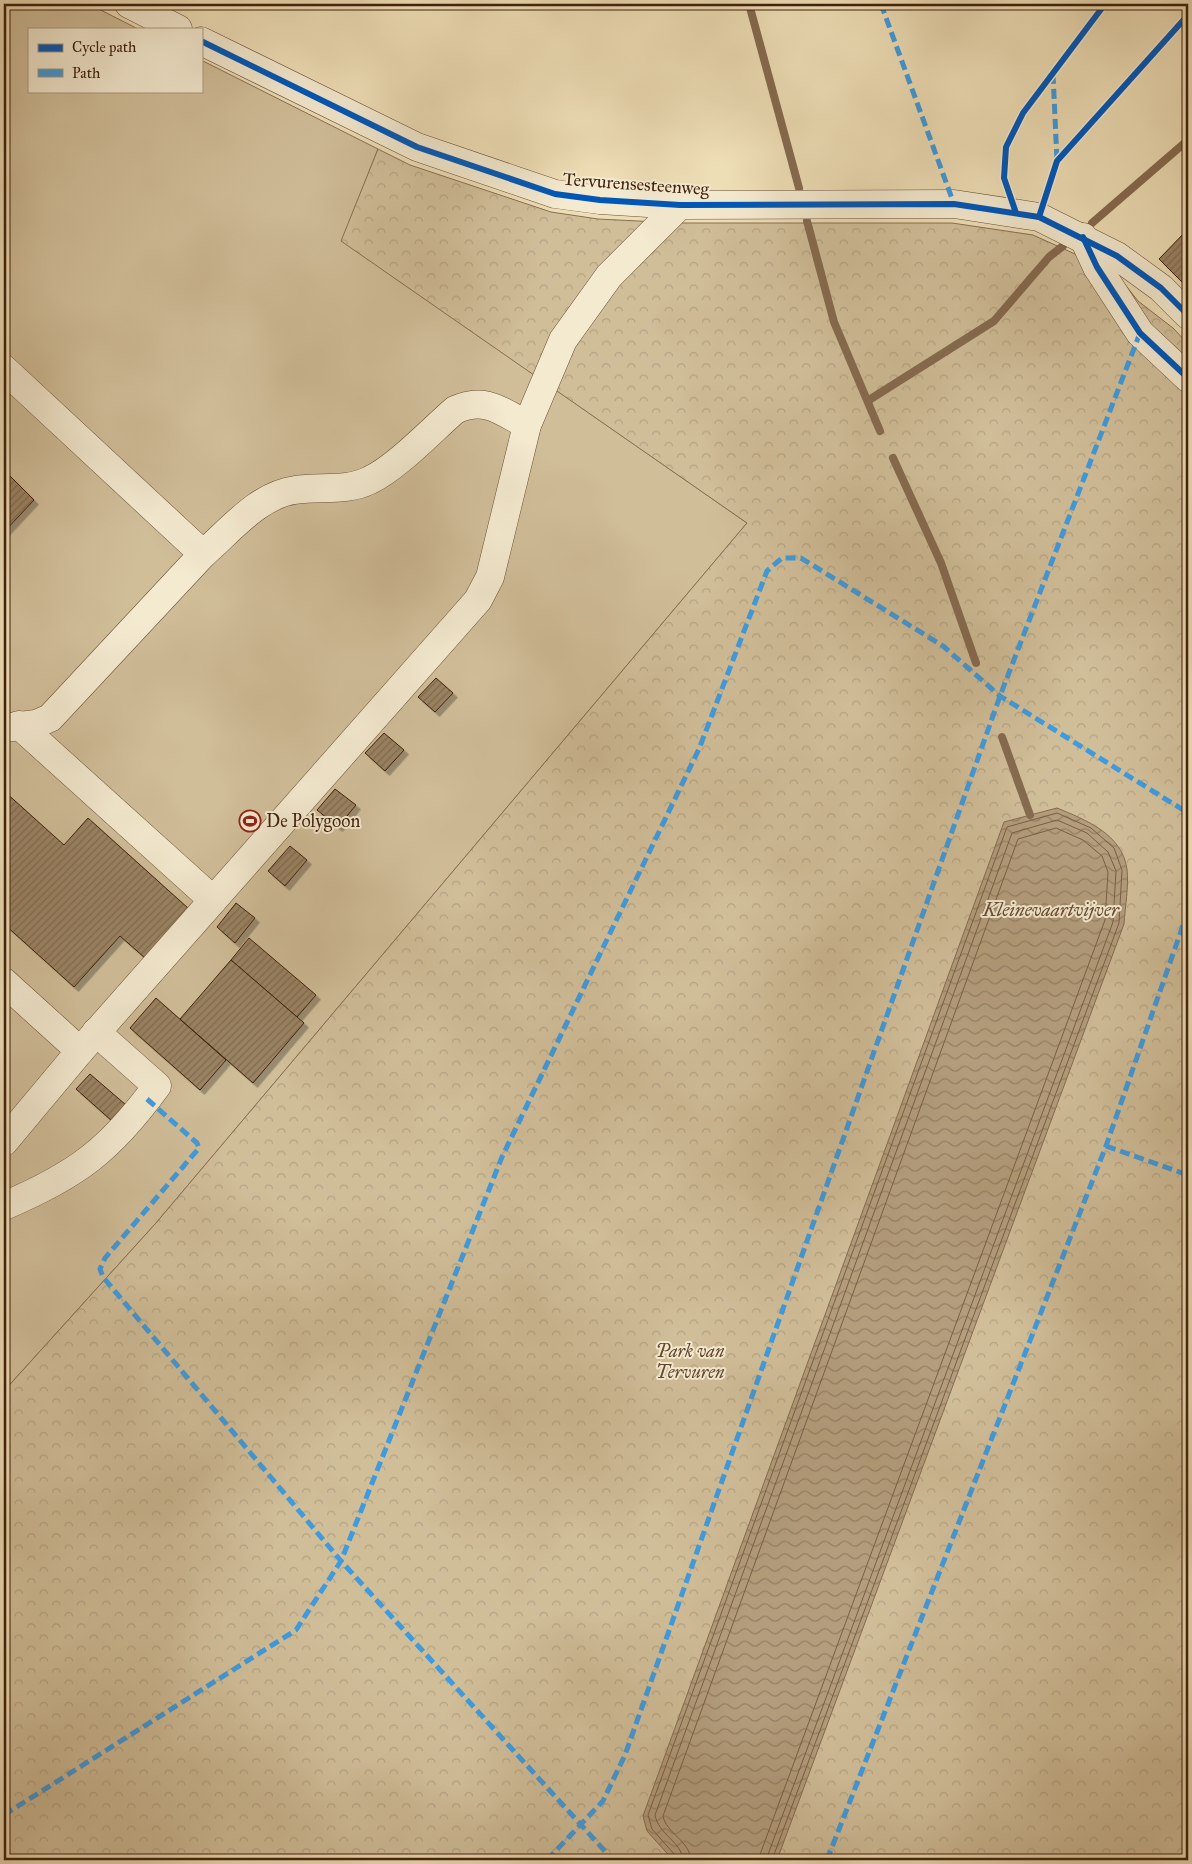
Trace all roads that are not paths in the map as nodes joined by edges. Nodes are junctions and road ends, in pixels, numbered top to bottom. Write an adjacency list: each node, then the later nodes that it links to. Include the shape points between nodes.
1 (129, 4): 2 (street)
2 (176, 28)
3 (202, 41): 4 (street, Tervurensesteenweg, via 417,147 555,194)
4 (680, 205): 5 (street, Tervurensesteenweg, via 954,204 1039,217); 9 (street, via 609,276 563,340)
5 (1083, 237): 6 (street, Tervurensesteenweg, via 1117,256 1161,288); 8 (street, via 1097,267 1140,333)
6 (1188, 315)
7 (4, 369): 10 (street)
8 (1188, 378)
9 (527, 425): 10 (street, via 491,406 467,405 455,410 370,480 348,487 294,490 275,496 258,505); 12 (street, via 490,577 478,600)
10 (203, 554): 11 (street, via 50,718 36,724)
11 (11, 727): 12 (street)
12 (213, 900): 14 (street)
13 (4, 982): 14 (street)
14 (88, 1042): 15 (street); 16 (street, via 157,1086 128,1125 94,1158 45,1189)
15 (4, 1142)
16 (4, 1206)

